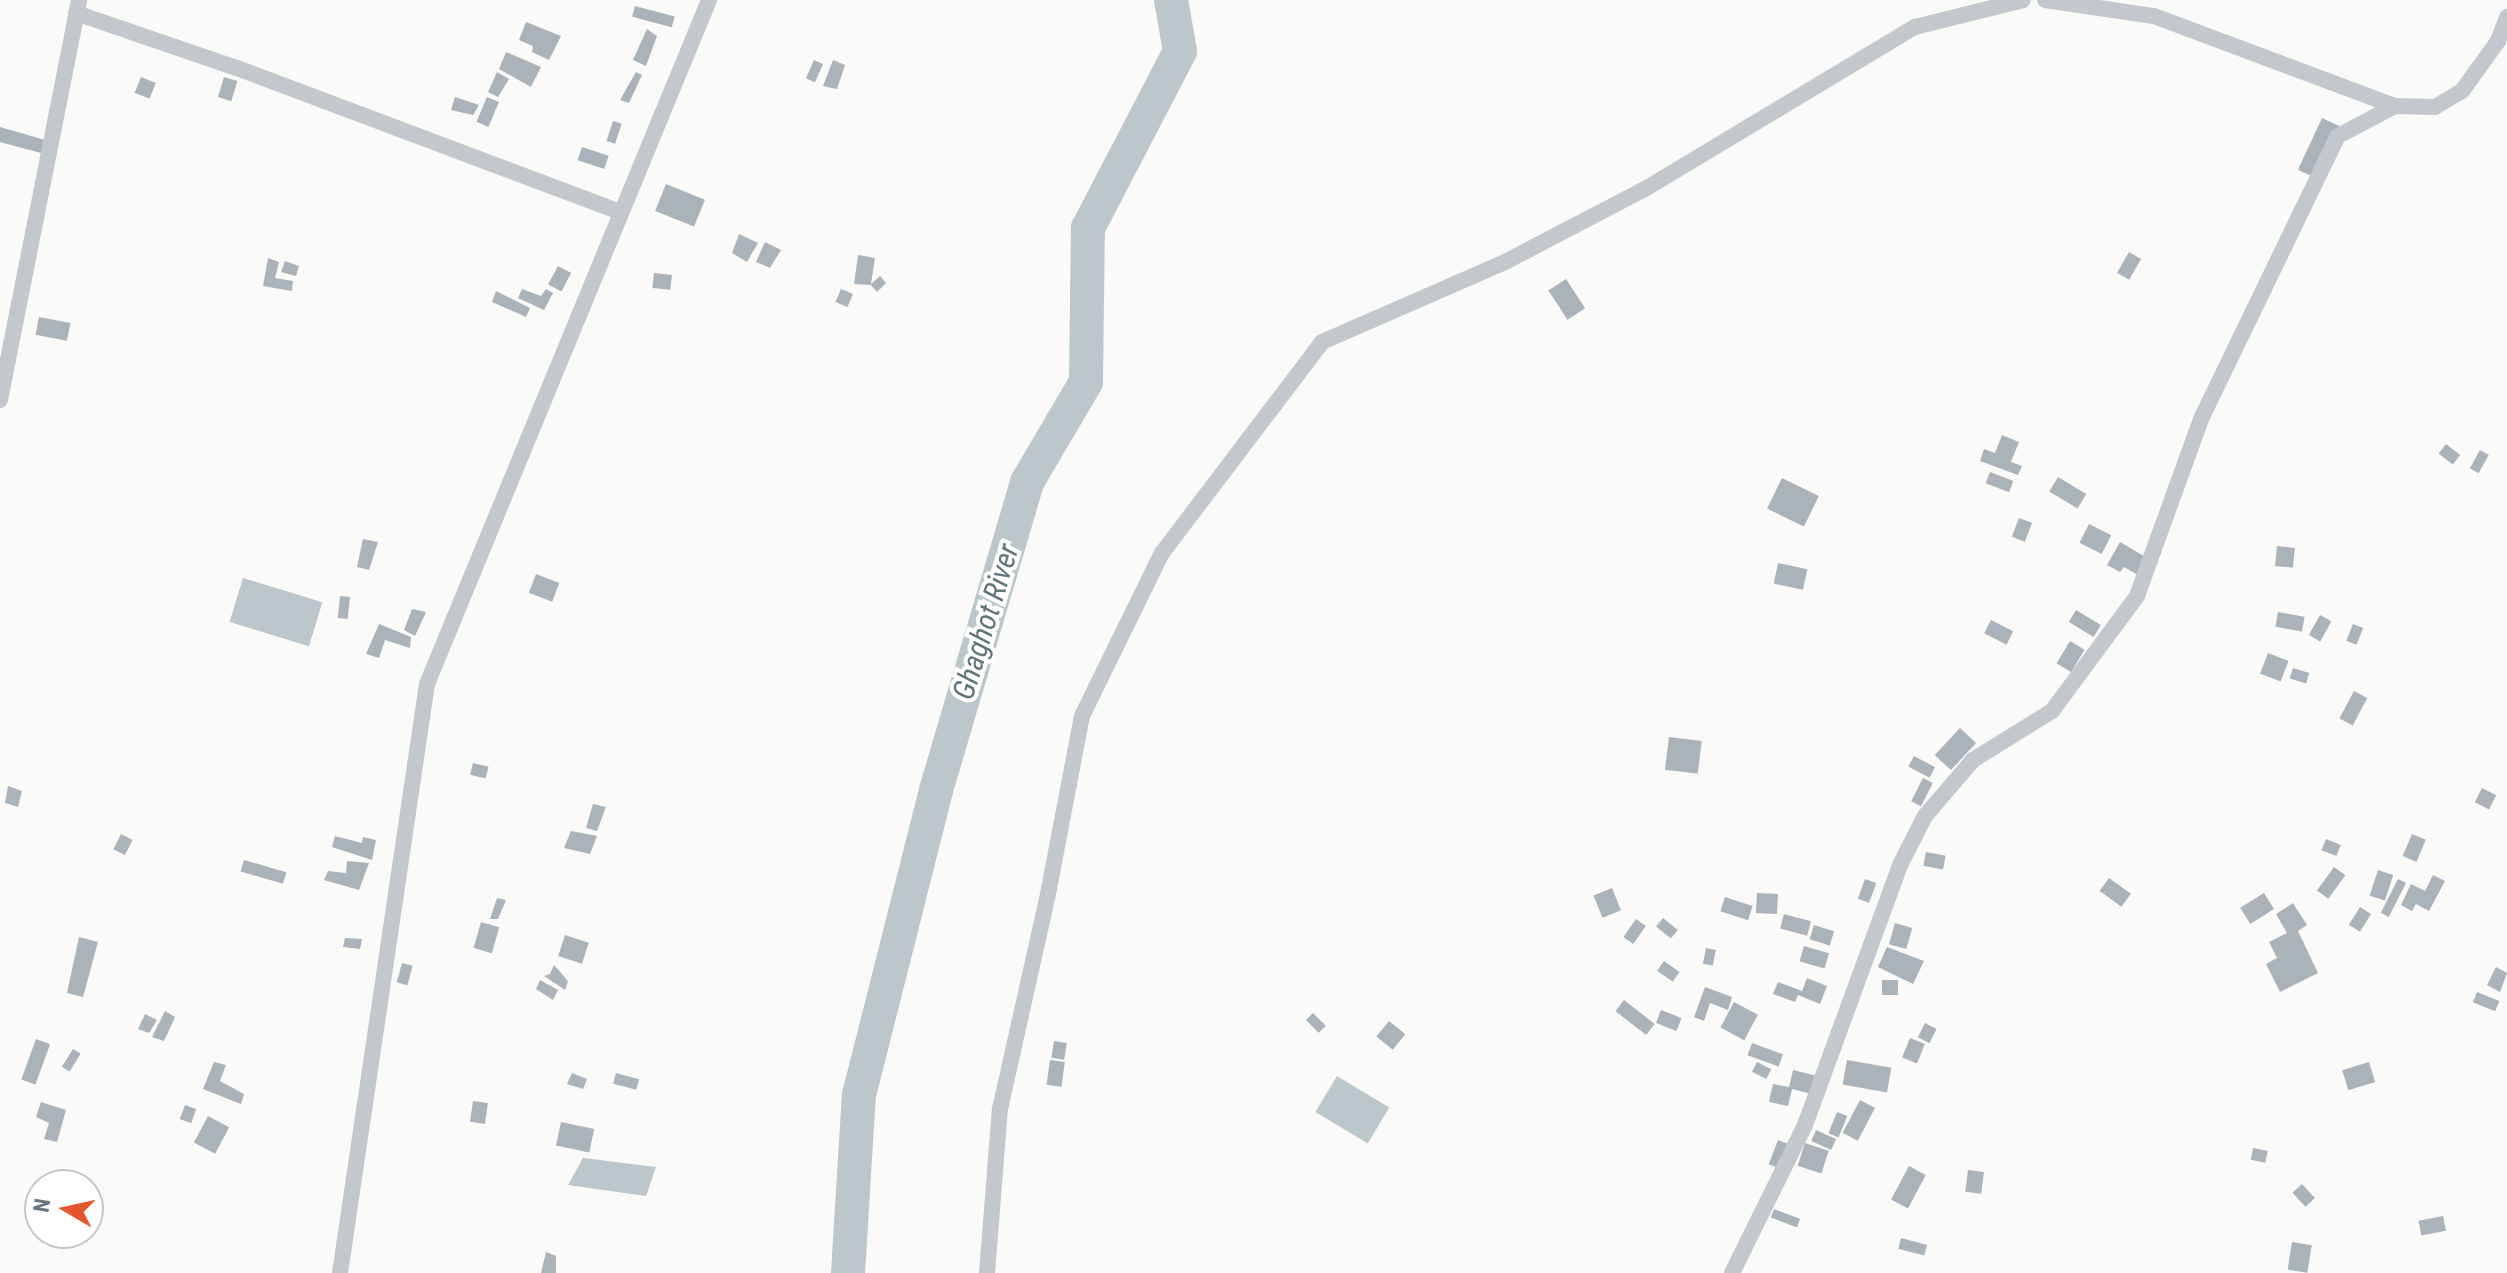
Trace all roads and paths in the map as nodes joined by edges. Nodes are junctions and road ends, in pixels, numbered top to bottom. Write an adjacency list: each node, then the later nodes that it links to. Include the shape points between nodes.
1 (709, 0): 7 (street)
2 (2023, 0): 10 (street, via 1915,27 1645,189 1507,261 1322,342 1162,553 1082,716 1000,1109)
3 (2045, 0): 6 (street, via 2154,16)
4 (77, 6): 7 (street); 8 (street)
5 (2507, 17): 6 (street, via 2498,41 2462,91 2435,107)
6 (2395, 106): 11 (street, via 2338,136 2201,419 2137,596 2052,711 1973,760 1925,816 1900,865 1805,1125)
7 (621, 212): 9 (street, via 427,684)
8 (0, 400)
9 (340, 1273)
10 (987, 1273)
11 (1732, 1273)

